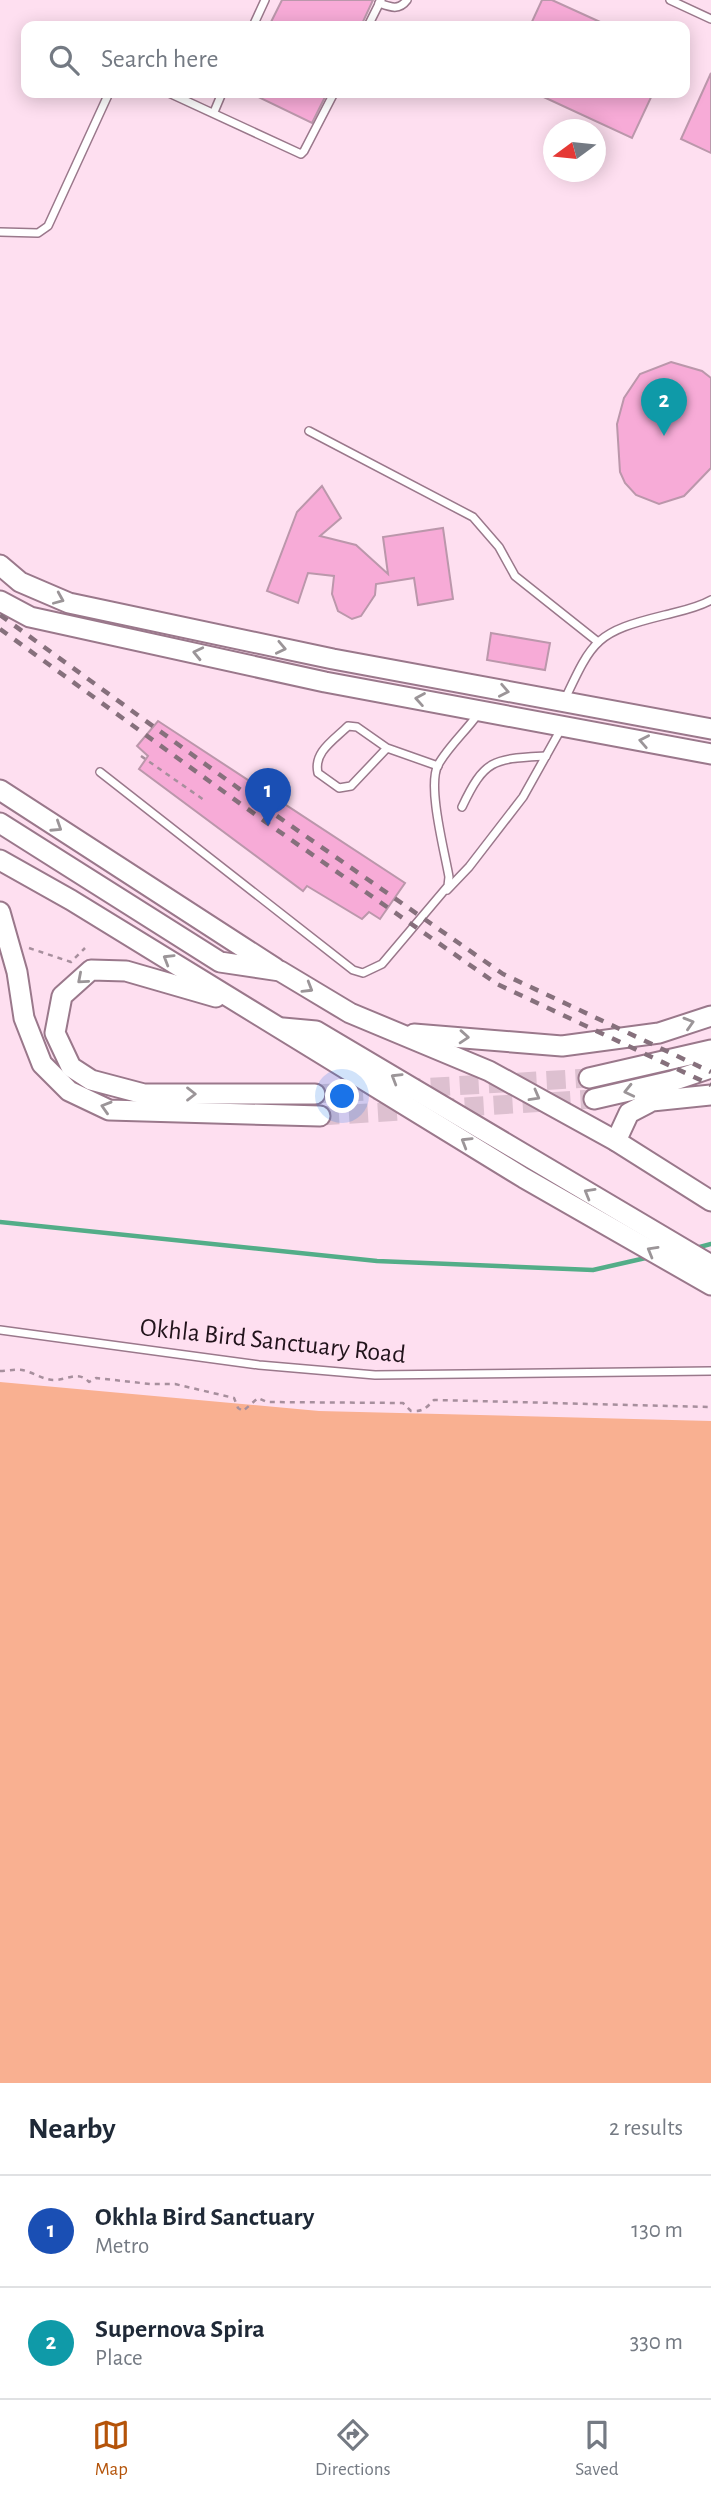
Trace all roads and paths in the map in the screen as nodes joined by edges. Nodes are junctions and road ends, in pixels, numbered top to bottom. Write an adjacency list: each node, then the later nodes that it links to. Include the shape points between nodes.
1 (265, 0): 6 (lane)
2 (407, 0): 4 (lane, via 395,8)
3 (670, 0): 5 (lane)
4 (380, 1): 7 (lane)
5 (711, 18)
6 (255, 21)
7 (370, 21)
8 (107, 98): 13 (lane, via 48,226 37,233)
9 (181, 98): 12 (lane)
10 (220, 98): 12 (lane)
11 (331, 98): 12 (lane, via 301,153)
12 (214, 112)
13 (0, 232)
14 (309, 431): 18 (lane, via 473,517 499,547 515,576)
15 (0, 565): 19 (main road, one-way to 19, via 20,582 69,603)
16 (711, 600): 18 (lane, via 629,624)
17 (0, 601): 20 (main road, one-way to 17, via 325,682 30,617)
18 (598, 642): 19 (lane, via 586,656)
19 (564, 702): 22 (main road)
20 (482, 710): 21 (main road); 27 (lane)
21 (563, 726): 24 (main road, one-way to 21); 26 (lane)
22 (711, 729)
23 (387, 748): 23 (lane, via 351,786 339,788 318,773 321,752 348,726 357,727); 27 (lane)
24 (711, 754)
25 (141, 756): 30 (path)
26 (546, 756): 31 (lane, via 494,763 475,779); 34 (lane, via 523,797)
27 (438, 766): 34 (lane, via 434,779 449,877)
28 (100, 772): 34 (lane, via 353,970 363,973 382,964)
29 (0, 790): 38 (main road, one-way to 38)
30 (204, 800)
31 (462, 807)
32 (0, 823): 38 (main road, via 220,962)
33 (0, 860): 39 (main road, one-way to 33)
34 (445, 892)
35 (0, 912): 36 (main road)
36 (9, 941): 37 (path, via 71,962); 49 (main road, one-way to 36, via 109,1110 69,1091 42,1064 24,1017)
37 (85, 948)
38 (280, 971): 42 (main road, one-way to 42, via 350,1013)
39 (240, 1004): 41 (main road); 46 (main road, one-way to 46, via 127,971 91,970 62,996 55,1033 71,1067 91,1080 144,1094)
40 (711, 1016): 42 (main road, one-way to 40, via 562,1046 659,1033)
41 (280, 1028): 52 (main road, one-way to 41, via 316,1031); 53 (main road, one-way to 41, via 524,1178)
42 (396, 1033): 50 (main road, one-way to 50, via 489,1071)
43 (711, 1050): 45 (main road)
44 (711, 1068): 48 (main road, one-way to 48)
45 (589, 1078)
46 (315, 1094)
47 (711, 1095): 50 (main road, via 652,1101 629,1113)
48 (594, 1098)
49 (320, 1116)
50 (616, 1141): 51 (main road)
51 (711, 1201)
52 (711, 1265)
53 (711, 1285)
54 (0, 1330): 56 (lane, Okhla Bird Sanctuary Road, via 259,1365 375,1375)
55 (0, 1371): 57 (path, via 21,1370 51,1380 76,1374 89,1381 175,1384 234,1398 243,1411 258,1398 267,1402 403,1403 418,1412 434,1400)
56 (711, 1371)
57 (711, 1407)

